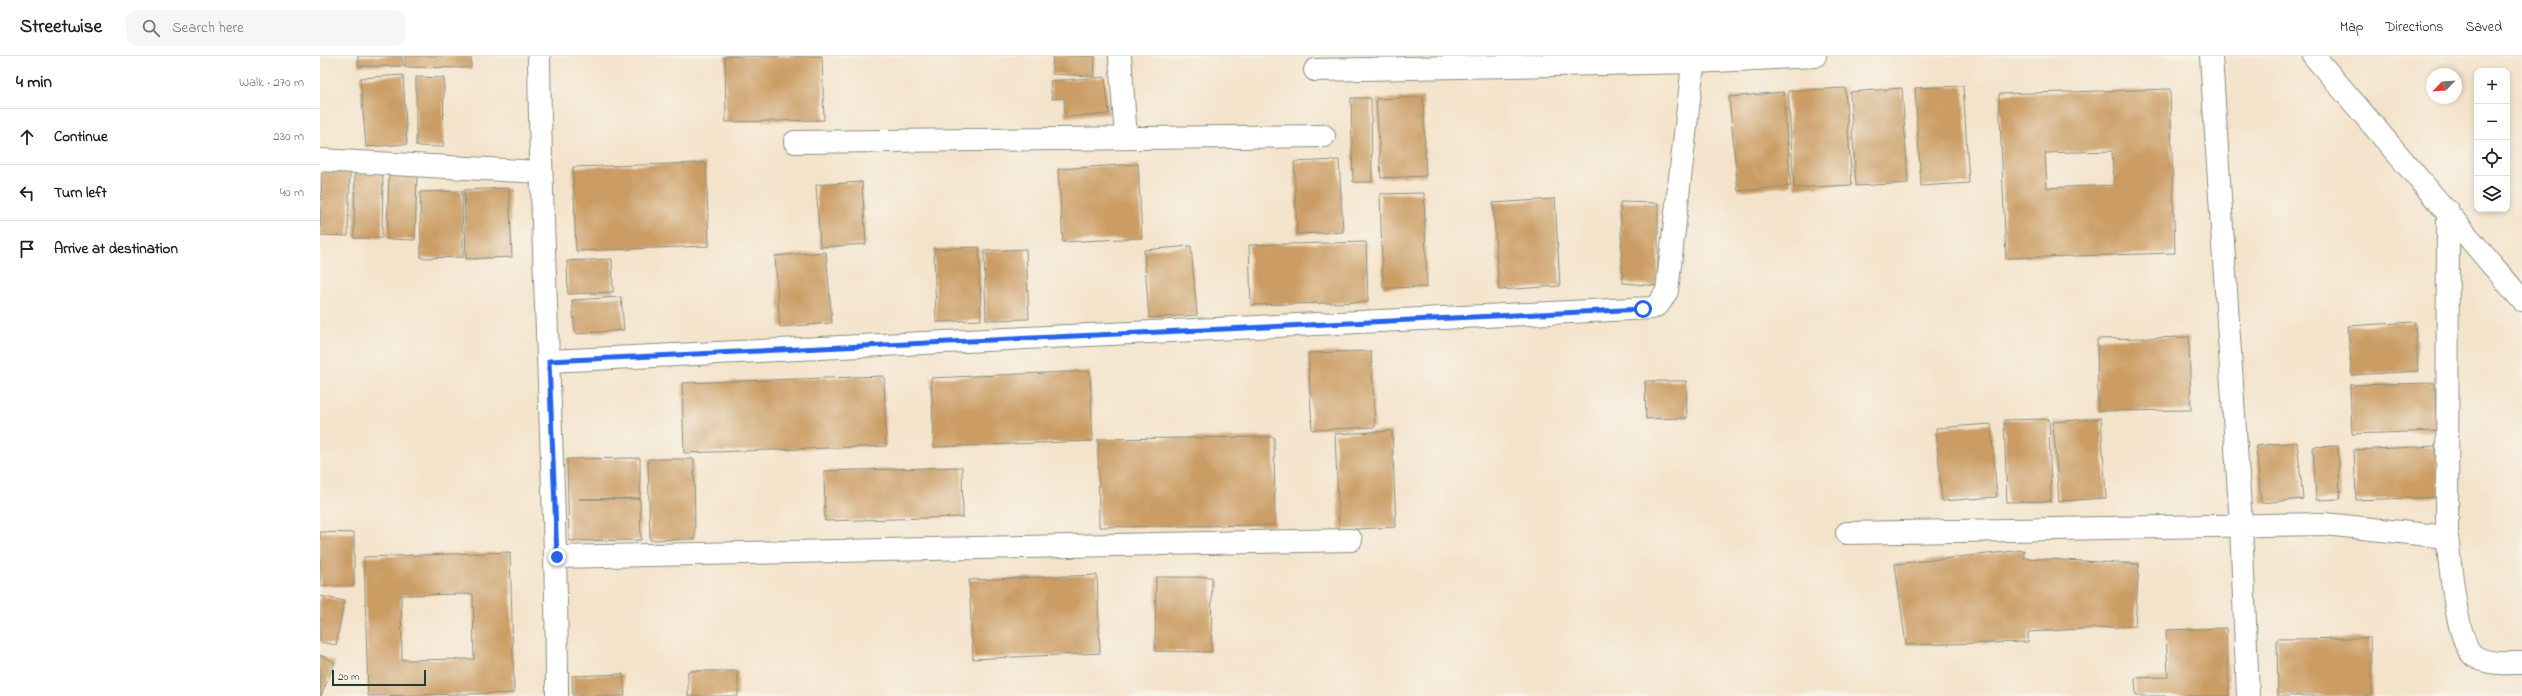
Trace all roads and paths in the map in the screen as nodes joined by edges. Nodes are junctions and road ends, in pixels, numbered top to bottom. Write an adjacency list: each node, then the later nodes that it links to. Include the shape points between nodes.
1 (539, 56): 12 (street)
2 (1120, 56): 9 (street)
3 (1815, 56): 6 (street)
4 (2211, 56): 16 (street)
5 (2314, 56): 13 (street)
6 (1694, 59): 7 (street); 15 (street, via 1667,291 1659,304 1652,308)
7 (1315, 70)
8 (1324, 136): 9 (street)
9 (1126, 138): 10 (street)
10 (795, 142)
11 (320, 160): 12 (street)
12 (540, 172): 15 (street)
13 (2448, 211): 14 (street); 18 (street)
14 (2522, 300)
15 (549, 361): 20 (street)
16 (2241, 525): 17 (street); 18 (street, via 2325,524); 23 (street)
17 (1847, 534)
18 (2447, 537): 21 (street, via 2461,635 2473,655 2494,663)
19 (1351, 540): 20 (street)
20 (557, 557): 22 (street)
21 (2522, 663)
22 (557, 696)
23 (2248, 696)

